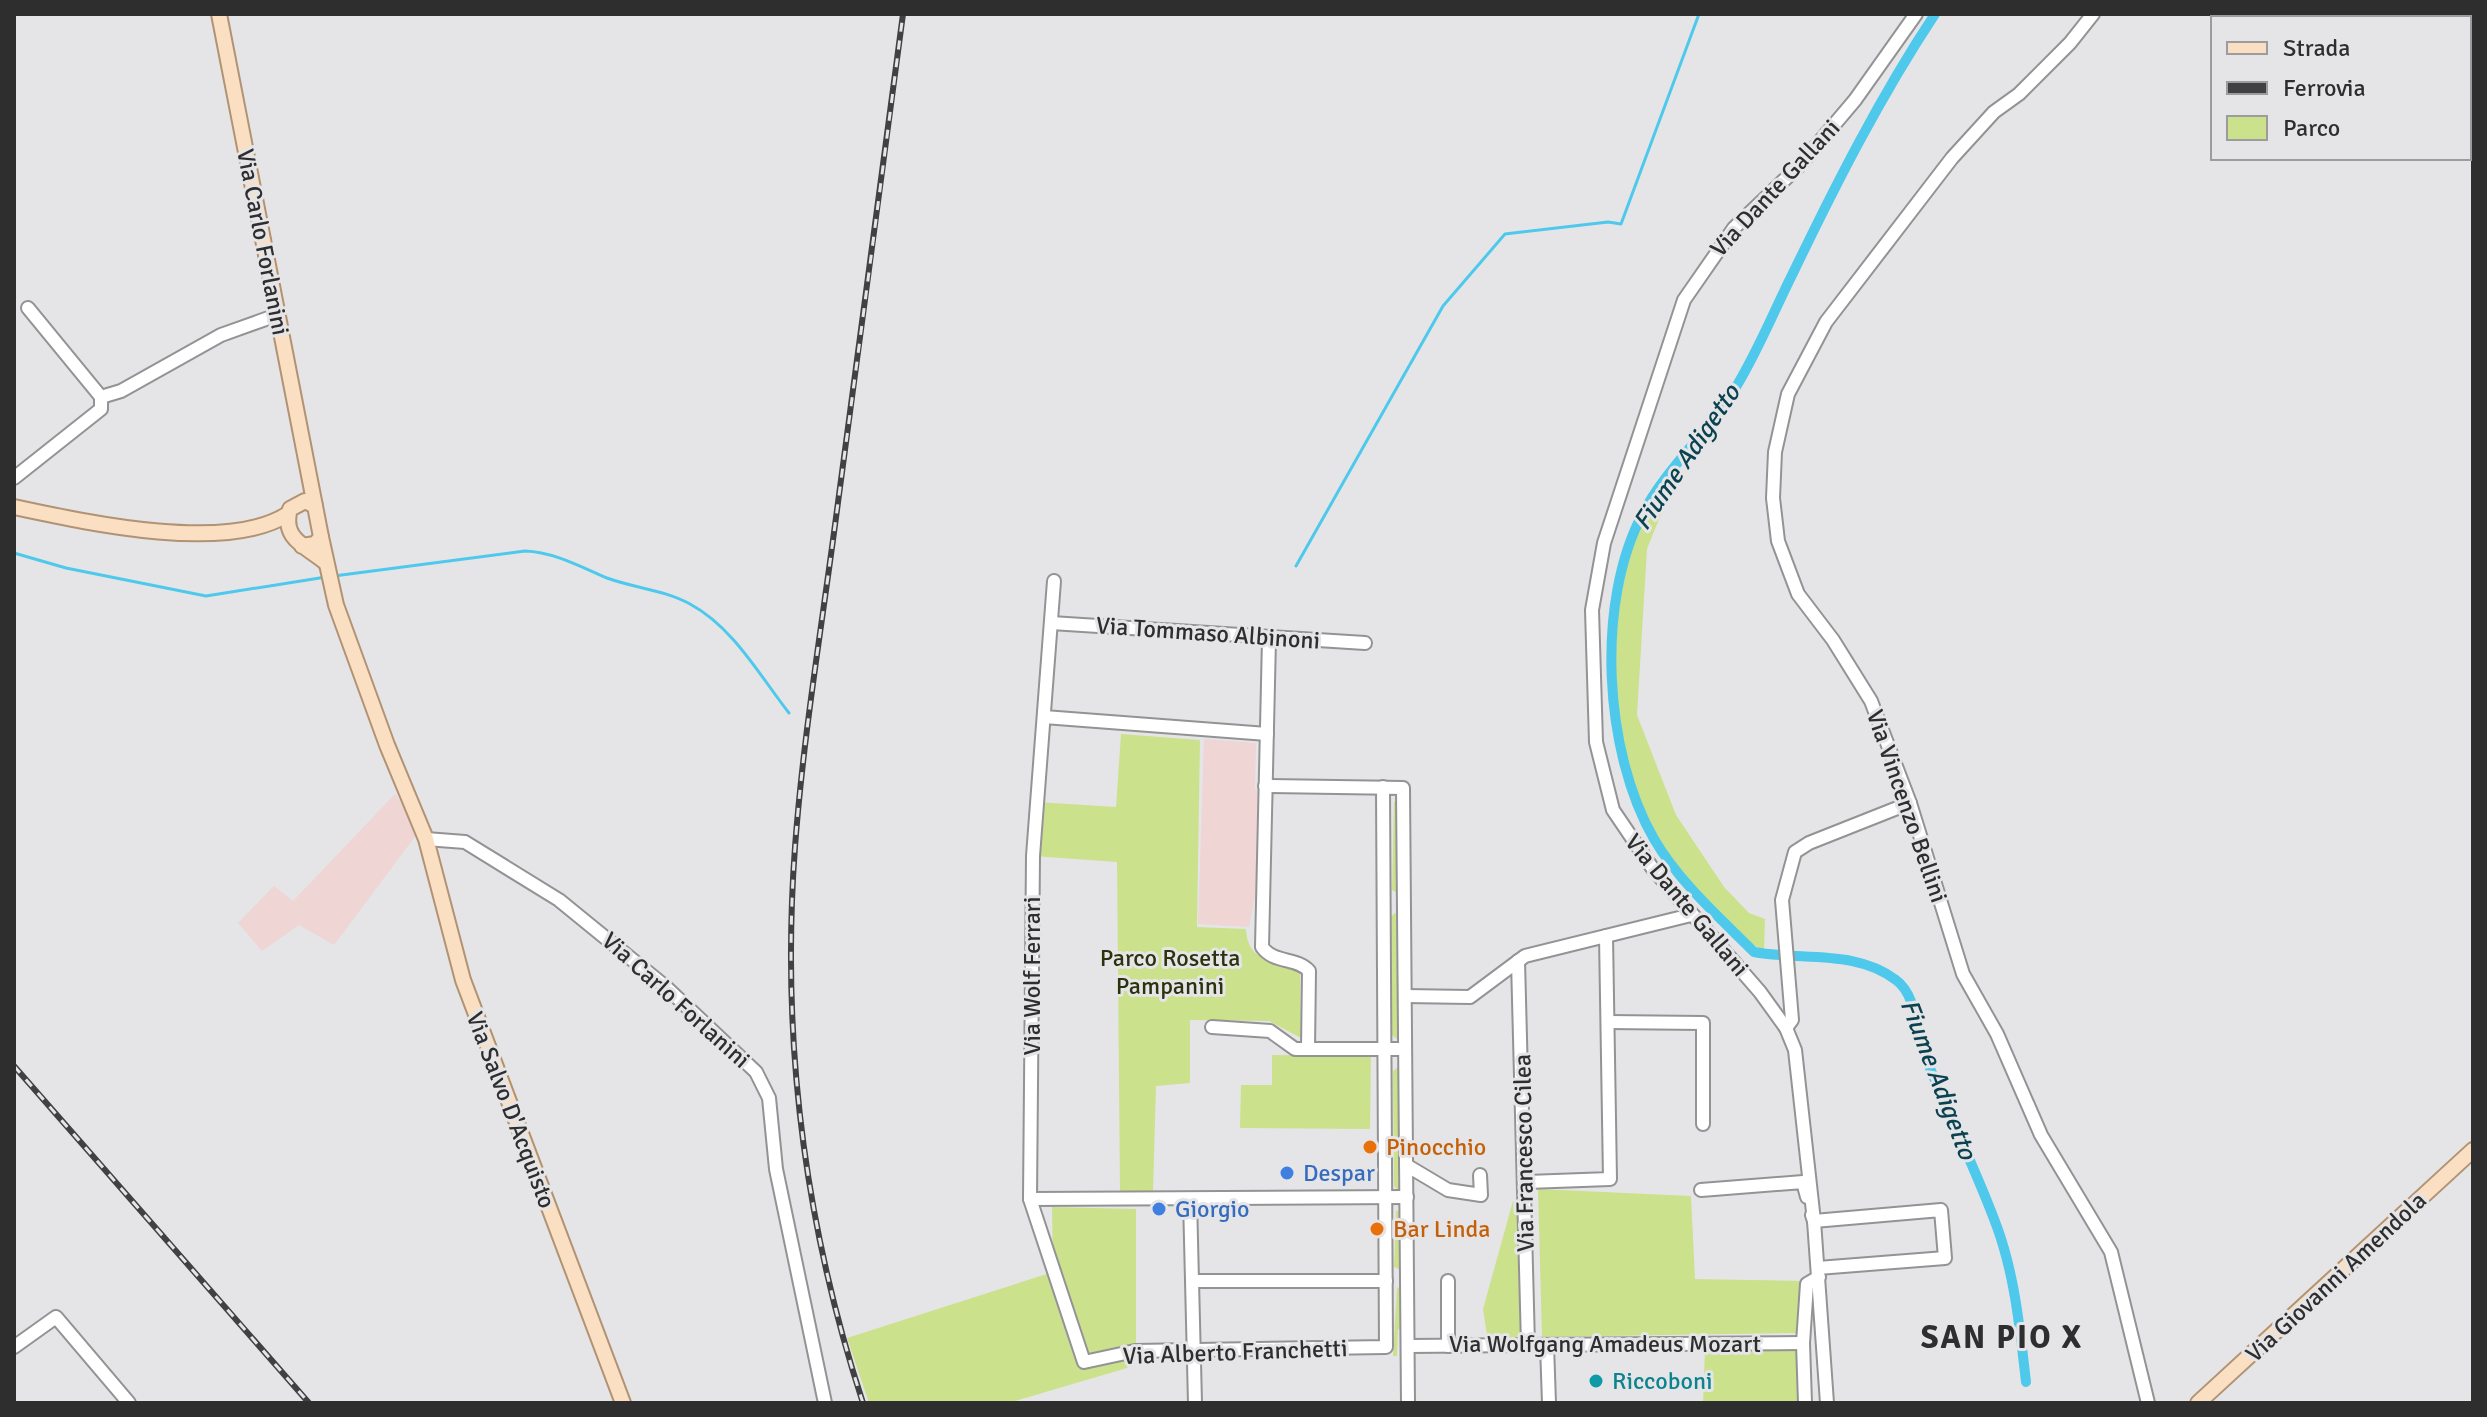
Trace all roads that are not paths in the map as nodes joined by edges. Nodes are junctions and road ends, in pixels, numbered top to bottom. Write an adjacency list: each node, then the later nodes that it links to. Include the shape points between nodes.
1 (219, 14): 5 (main road, Via Carlo Forlanini)
2 (1916, 14): 28 (street, Via Dante Gallani, via 1855,100 1800,165 1734,228 1684,300 1604,543 1592,610 1596,742 1602,774 1627,836)
3 (2093, 14): 24 (street, Via Vincenzo Bellini, via 1952,158 1826,322 1788,394 1780,423 1773,498 1778,541 1798,594 1871,701)
4 (28, 308): 6 (street)
5 (277, 315): 6 (street, via 221,335); 7 (main road, Via Carlo Forlanini)
6 (101, 397): 8 (street, via 95,415)
7 (306, 470): 9 (main road, Via Carlo Forlanini); 11 (main road)
8 (14, 478)
9 (315, 506): 11 (main road, via 305,501); 13 (main road, Via Carlo Forlanini)
10 (14, 507): 12 (main road, via 149,531)
11 (291, 509): 12 (main road); 14 (main road)
12 (266, 526): 14 (main road)
13 (321, 537): 14 (main road, via 315,544); 15 (main road, Via Carlo Forlanini)
14 (297, 542): 15 (main road)
15 (328, 573): 25 (main road, Via Salvo D'Acquisto, via 387,745)
16 (1054, 581): 17 (street, Via Wolf Ferrari)
17 (1051, 623): 18 (street, Via Tommaso Albinoni); 20 (street, Via Wolf Ferrari)
18 (1269, 639): 19 (street, Via Tommaso Albinoni); 21 (street)
19 (1365, 643)
20 (1044, 717): 21 (street); 46 (street, Via Wolf Ferrari, via 1033,856)
21 (1267, 734): 22 (street)
22 (1265, 786): 23 (street); 36 (street, via 1262,947 1309,971)
23 (1383, 787): 26 (street); 27 (street, via 1403,788)
24 (1910, 803): 34 (street, via 1795,852 1782,900 1792,1020); 70 (street, Via Vincenzo Bellini, via 1963,974 1997,1034 2041,1135 2111,1252)
25 (426, 839): 63 (main road, Via Salvo D'Acquisto, via 463,980); 64 (street, Via Carlo Forlanini, via 465,842 559,900 667,988 756,1072 769,1098 776,1169)
26 (1384, 901): 27 (street); 35 (street)
27 (1404, 901): 31 (street)
28 (1691, 915): 29 (street); 34 (street, Via Dante Gallani)
29 (1606, 936): 30 (street); 32 (street)
30 (1518, 961): 31 (street, via 1470,997); 42 (street, Via Francesco Cilea)
31 (1405, 996): 37 (street)
32 (1608, 1022): 38 (street, via 1703,1023); 42 (street, via 1610,1179)
33 (1212, 1027): 36 (street, via 1270,1031 1295,1049)
34 (1786, 1028): 48 (street, Via Dante Gallani, via 1799,1069)
35 (1385, 1047): 36 (street); 37 (street); 44 (street)
36 (1308, 1049)
37 (1405, 1049): 40 (street)
38 (1703, 1124)
39 (2473, 1150): 71 (main road, Via Giovanni Amendola)
40 (1406, 1165): 41 (street, via 1448,1190 1481,1195); 45 (street)
41 (1480, 1175)
42 (1527, 1182): 55 (street, Via Francesco Cilea)
43 (1701, 1190): 48 (street, via 1803,1182)
44 (1386, 1196): 45 (street); 47 (street); 50 (street)
45 (1407, 1197): 53 (street)
46 (1030, 1199): 47 (street); 61 (street, Via Wolf Ferrari)
47 (1190, 1199): 51 (street)
48 (1814, 1221): 49 (street, Via Dante Gallani); 49 (street, via 1941,1210 1945,1258)
49 (1818, 1273): 54 (street, via 1807,1284); 69 (street, Via Dante Gallani)
50 (1386, 1276): 51 (street); 53 (street); 60 (street, Via Alberto Franchetti, via 1386,1347)
51 (1192, 1281): 60 (street)
52 (1448, 1281): 58 (street)
53 (1408, 1287): 57 (street)
54 (1803, 1343): 56 (street, Via Wolfgang Amadeus Mozart); 68 (street)
55 (1528, 1345): 56 (street, Via Wolfgang Amadeus Mozart); 58 (street, Via Wolfgang Amadeus Mozart)
56 (1547, 1345): 67 (street)
57 (1408, 1346): 58 (street, Via Wolfgang Amadeus Mozart); 66 (street)
58 (1448, 1346)
59 (14, 1347): 62 (street, via 56,1317)
60 (1195, 1349): 61 (street, Via Alberto Franchetti, via 1135,1351); 65 (street)
61 (1084, 1362)
62 (129, 1403)
63 (623, 1403)
64 (825, 1403)
65 (1195, 1403)
66 (1408, 1403)
67 (1549, 1403)
68 (1805, 1403)
69 (1827, 1403)
70 (2148, 1403)
71 (2198, 1403)

